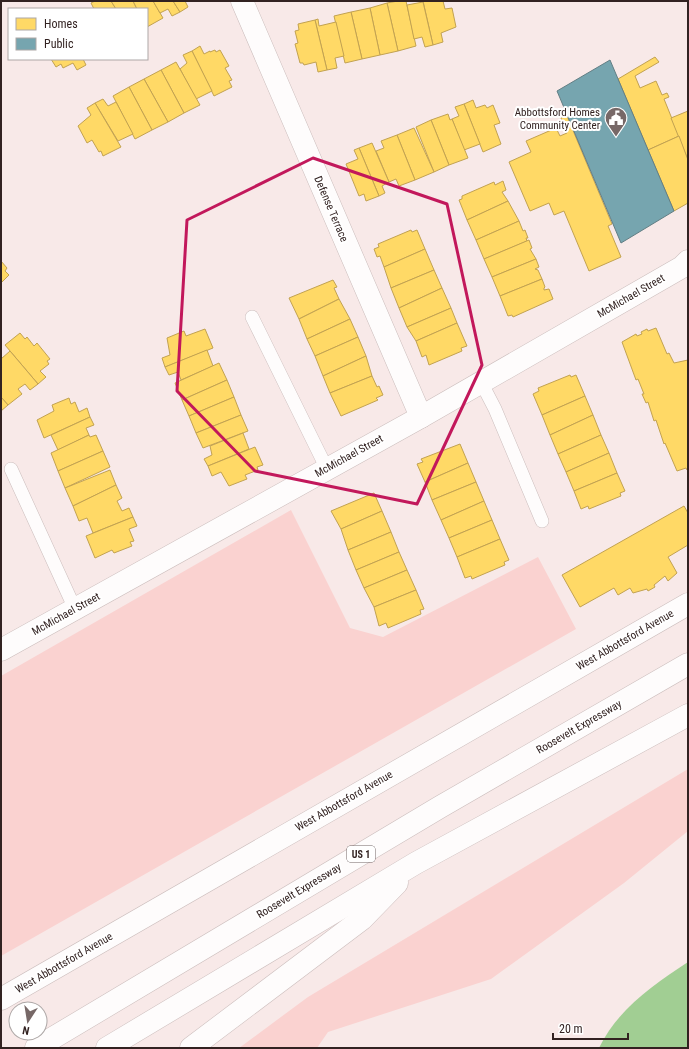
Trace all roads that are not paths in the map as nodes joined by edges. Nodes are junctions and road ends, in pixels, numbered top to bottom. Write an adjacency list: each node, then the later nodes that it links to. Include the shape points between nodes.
1 (242, 1): 5 (main road, Defense Terrace)
2 (686, 270): 4 (main road, McMichael Street)
3 (252, 317): 6 (lane)
4 (481, 382): 5 (main road, McMichael Street); 8 (lane)
5 (421, 416): 6 (main road, McMichael Street)
6 (328, 468): 10 (main road, McMichael Street)
7 (11, 469): 10 (lane)
8 (542, 521)
9 (688, 604): 15 (main road, West Abbottsford Avenue)
10 (75, 609): 11 (main road, McMichael Street)
11 (1, 650)
12 (688, 664): 16 (main road, Roosevelt Expressway / US 1, via 440,807)
13 (688, 715): 14 (main road)
14 (416, 863): 17 (main road); 18 (main road, via 362,919)
15 (1, 999)
16 (36, 1048)
17 (107, 1048)
18 (191, 1048)

